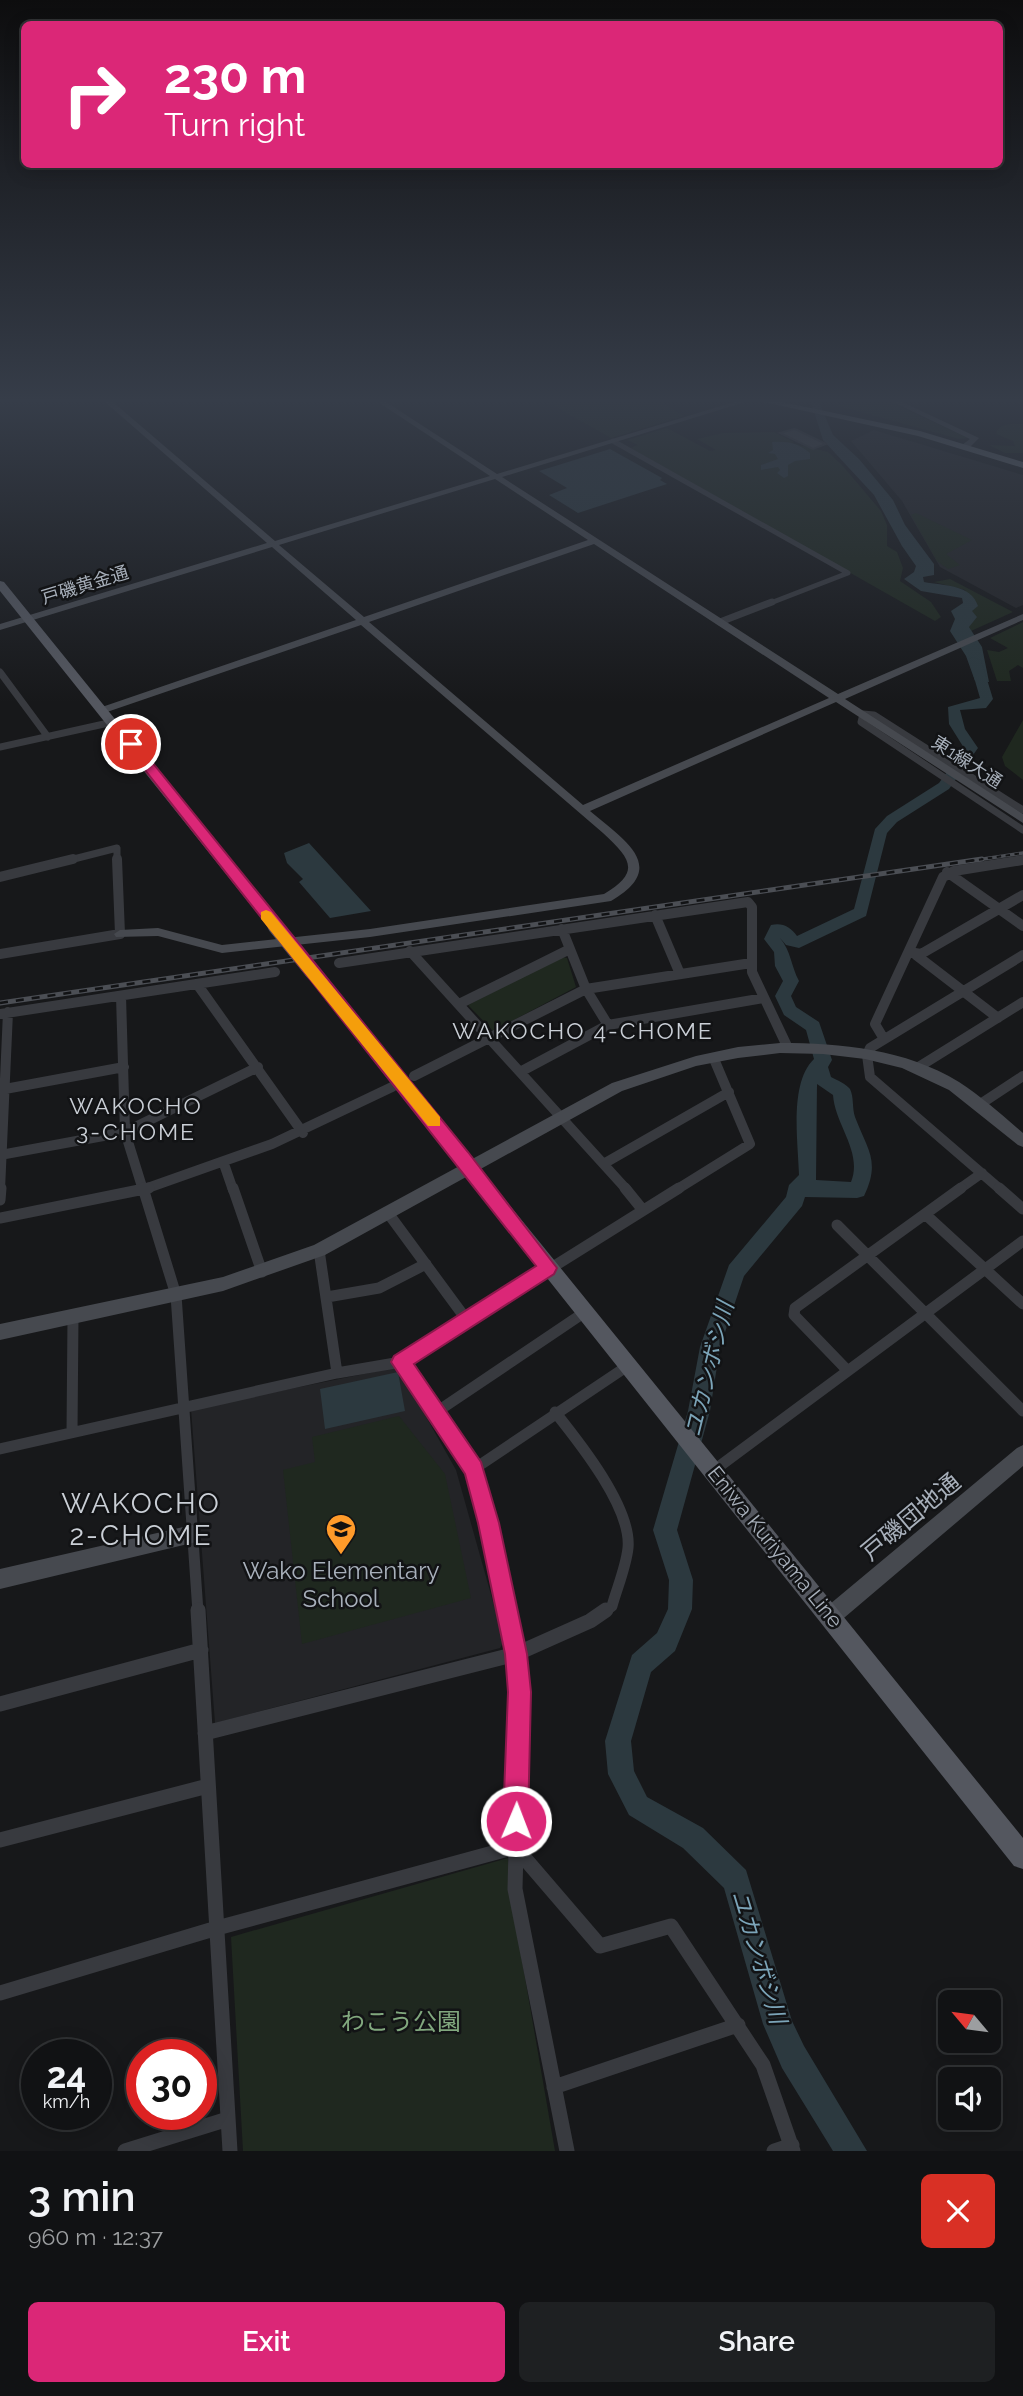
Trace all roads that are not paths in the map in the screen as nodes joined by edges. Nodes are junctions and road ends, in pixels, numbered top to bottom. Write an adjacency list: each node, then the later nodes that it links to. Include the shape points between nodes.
1 (224, 502): 6 (street)
2 (411, 502): 6 (street, 戸磯黄金通)
3 (536, 502): 5 (street, 東1線大通)
4 (722, 502): 12 (street, via 848,573)
5 (596, 541): 11 (street); 12 (street, 東1線大通)
6 (272, 544): 10 (street, 戸磯黄金通); 11 (street)
7 (0, 584): 8 (main road, Eniwa Kuriyama Line)
8 (5, 597): 10 (main road, Eniwa Kuriyama Line)
9 (1023, 617): 15 (street)
10 (28, 618): 13 (street, 戸磯黄金通); 16 (main road, Eniwa Kuriyama Line)
11 (361, 621): 16 (street); 21 (street)
12 (720, 622): 15 (street, 東1線大通)
13 (0, 627)
14 (0, 671): 19 (street)
15 (836, 698): 17 (street, 東1線大通); 21 (street)
16 (103, 710): 18 (main road, Eniwa Kuriyama Line)
17 (863, 714): 22 (street, via 874,715); 23 (street, 東1線大通); 24 (street, via 860,722)
18 (113, 722): 19 (street); 76 (main road, Eniwa Kuriyama Line, bridge)
19 (48, 737): 20 (street)
20 (1, 746)
21 (582, 810): 33 (street, via 636,863 627,887 607,898 370,933 222,948 158,932)
22 (1023, 810)
23 (1023, 819)
24 (1023, 830)
25 (1023, 860): 26 (street)
26 (947, 872): 29 (street); 37 (street)
27 (0, 877): 33 (street, via 117,848)
28 (1023, 895): 29 (street)
29 (999, 909): 31 (street); 37 (street)
30 (655, 915): 32 (street); 40 (street, via 748,902 752,907); 42 (street)
31 (1023, 926)
32 (562, 929): 34 (street); 35 (street)
33 (120, 934): 36 (street)
34 (570, 949): 44 (street); 49 (street)
35 (410, 951): 39 (street); 49 (street)
36 (0, 954)
37 (913, 954): 45 (street); 54 (street, via 875,1024)
38 (1023, 955): 45 (street)
39 (339, 963)
40 (751, 963): 42 (street); 47 (street)
41 (275, 972): 43 (street)
42 (680, 974): 44 (street)
43 (197, 984): 46 (street); 59 (street)
44 (586, 989): 52 (street); 53 (street)
45 (963, 991): 51 (street); 54 (street)
46 (121, 996): 50 (street); 58 (street)
47 (764, 999): 52 (street); 55 (street)
48 (1023, 1002): 51 (street)
49 (459, 1004): 53 (street)
50 (4, 1013): 61 (street)
51 (998, 1018): 60 (street)
52 (608, 1025): 62 (street)
53 (490, 1038): 62 (street); 63 (street)
54 (884, 1039): 56 (street)
55 (787, 1046): 56 (street); 57 (street)
56 (867, 1055): 60 (street); 77 (street, via 870,1077)
57 (714, 1059): 67 (street); 69 (street, via 643,1076)
58 (124, 1067): 66 (street); 70 (street)
59 (258, 1067): 70 (street); 71 (street)
60 (917, 1068): 68 (street)
61 (3, 1070): 66 (street)
62 (520, 1072): 69 (street)
63 (414, 1076)
64 (1023, 1076): 68 (street)
65 (392, 1087): 71 (street)
66 (5, 1088): 73 (street)
67 (729, 1092): 74 (street); 80 (street, via 750,1144)
68 (979, 1105): 72 (street)
69 (560, 1117): 74 (street); 76 (street)
70 (125, 1132): 73 (street); 78 (street)
71 (303, 1133): 75 (street)
72 (1023, 1141)
73 (1, 1155): 79 (street)
74 (605, 1163): 80 (street)
75 (224, 1164): 78 (street); 92 (street)
76 (470, 1167): 82 (street); 90 (main road, Eniwa Kuriyama Line)
77 (982, 1173): 81 (street); 83 (street)
78 (144, 1190): 84 (street); 93 (street)
79 (0, 1200)
80 (642, 1209): 90 (street)
81 (1023, 1209)
82 (388, 1213): 87 (street); 89 (street)
83 (925, 1214): 88 (street); 91 (street)
84 (0, 1218)
85 (837, 1225): 88 (street)
86 (1023, 1241): 91 (street)
87 (319, 1250): 92 (street); 94 (street)
88 (866, 1256): 97 (street); 103 (street, via 795,1308 794,1315)
89 (426, 1264): 94 (street, via 379,1288); 99 (street)
90 (548, 1268): 96 (main road, Eniwa Kuriyama Line); 99 (street)
91 (985, 1268): 95 (street); 97 (street)
92 (262, 1272): 93 (street)
93 (176, 1295): 98 (street); 105 (street)
94 (327, 1297): 104 (street)
95 (1023, 1304)
96 (585, 1312): 102 (main road, Eniwa Kuriyama Line); 108 (street)
97 (926, 1315): 103 (street); 106 (street)
98 (74, 1317): 100 (street); 109 (street)
99 (466, 1319): 101 (street)
100 (0, 1332)
101 (401, 1362): 104 (street); 108 (street)
102 (629, 1365): 107 (street); 112 (main road, Eniwa Kuriyama Line)
103 (847, 1370): 112 (street)
104 (337, 1373): 105 (street)
105 (183, 1407): 109 (street); 114 (street)
106 (1023, 1410)
107 (555, 1412): 113 (street); 118 (street, via 595,1462 626,1528 628,1548 612,1606 590,1621)
108 (435, 1413): 113 (street)
109 (72, 1432): 110 (street)
110 (0, 1449)
111 (1023, 1454): 116 (street, 戸磯団地通)
112 (710, 1468): 116 (main road, Eniwa Kuriyama Line)
113 (474, 1469): 118 (street)
114 (192, 1534): 115 (street); 117 (street)
115 (0, 1579)
116 (831, 1616): 124 (main road, Eniwa Kuriyama Line)
117 (201, 1650): 119 (street); 120 (street)
118 (516, 1654): 120 (street); 123 (street, via 520,1692)
119 (0, 1704)
120 (205, 1733): 121 (street)
121 (208, 1786): 122 (street); 125 (street)
122 (0, 1840)
123 (515, 1847): 125 (street); 127 (street, via 600,1946 671,1926); 128 (street, via 515,1889)
124 (1023, 1857)
125 (217, 1928): 126 (street); 129 (street)
126 (0, 1993)
127 (738, 2025): 128 (street); 130 (street, via 762,2065)
128 (554, 2087): 133 (street)
129 (228, 2119): 131 (street); 132 (street)
130 (793, 2148): 134 (street)
131 (125, 2151)
132 (230, 2151)
133 (567, 2151)
134 (774, 2151)

